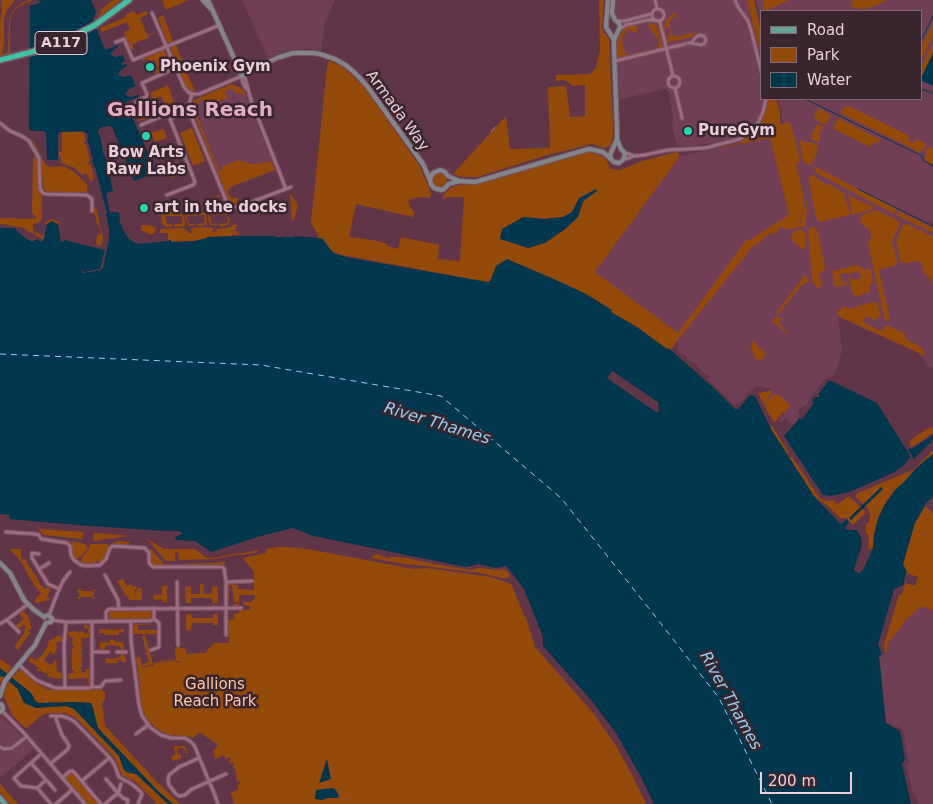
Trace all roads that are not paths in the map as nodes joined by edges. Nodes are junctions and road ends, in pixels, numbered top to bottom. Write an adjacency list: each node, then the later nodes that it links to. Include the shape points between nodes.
1 (202, 0): 9 (street)
2 (208, 0): 9 (street)
3 (608, 0): 16 (street)
4 (613, 0): 12 (street, via 612,13)
5 (655, 0): 8 (street)
6 (735, 0): 26 (street, via 748,21)
7 (126, 2): 24 (highway, A117, via 83,32 62,42)
8 (657, 9): 11 (street); 14 (street, via 665,14)
9 (212, 10): 15 (street)
10 (152, 13): 22 (street)
11 (652, 14): 12 (street, via 626,21); 13 (street)
12 (616, 20): 16 (street, via 610,20); 17 (street, via 620,25)
13 (654, 20): 14 (street); 17 (street, via 626,25)
14 (660, 22): 23 (street)
15 (220, 25): 22 (street); 28 (street)
16 (606, 25): 18 (street)
17 (618, 31): 18 (street); 19 (street)
18 (609, 33): 19 (street)
19 (614, 40): 25 (street)
20 (116, 42): 22 (street, via 124,39 133,60)
21 (688, 43): 21 (street, via 700,35 706,40 702,45); 23 (street)
22 (166, 47): 27 (street)
23 (666, 48): 25 (street); 29 (street)
24 (0, 60)
25 (614, 61): 39 (street)
26 (760, 66)
27 (176, 68): 31 (street, via 185,90); 33 (street, via 142,82 146,97)
28 (242, 76): 31 (street); 46 (street, Armada Way, via 276,58 292,54 312,53 335,59 367,86); 53 (street)
29 (673, 76): 30 (street, via 680,81); 30 (street, via 668,84)
30 (675, 87): 36 (street)
31 (192, 94): 35 (street)
32 (766, 100): 43 (street, via 758,123 740,139 705,148 672,149)
33 (136, 102)
34 (182, 108): 38 (street)
35 (189, 112): 53 (street, via 228,205 238,207); 54 (street, via 170,119 195,182)
36 (682, 118)
37 (0, 123): 55 (street, via 29,141 39,158 42,193 88,194 92,199)
38 (141, 125)
39 (617, 139): 40 (street); 41 (street)
40 (612, 151): 41 (street, via 617,148); 42 (street); 44 (street)
41 (622, 151): 43 (street); 45 (street)
42 (603, 152): 44 (street); 50 (street, via 586,149 478,181)
43 (634, 156): 45 (street)
44 (611, 159): 45 (street, via 617,163)
45 (624, 160)
46 (423, 164): 47 (street, Armada Way); 49 (street, Armada Way)
47 (433, 173): 48 (street, via 442,171); 49 (street)
48 (448, 176): 50 (street); 51 (street)
49 (430, 180): 51 (street, via 437,190)
50 (459, 181): 51 (street)
51 (448, 184)
52 (291, 187): 53 (street)
53 (286, 189)
54 (167, 195)
55 (92, 211)
56 (6, 532): 65 (street, via 35,534 41,539 67,543 74,560 81,565 100,565 112,546 145,548 153,567 222,566)
57 (39, 554): 60 (street, via 32,553)
58 (0, 563): 67 (street)
59 (49, 563): 60 (street)
60 (39, 569): 66 (street, via 48,584)
61 (70, 572): 66 (street)
62 (105, 575): 72 (street, via 118,600)
63 (252, 581): 65 (street)
64 (177, 582): 69 (street)
65 (226, 582): 70 (street)
66 (59, 589): 73 (street)
67 (28, 604): 74 (street); 76 (street)
68 (154, 608): 69 (street); 72 (street); 75 (street)
69 (177, 608): 70 (street); 86 (street)
70 (226, 608): 71 (street); 85 (street)
71 (240, 608)
72 (119, 609): 80 (street, via 107,610)
73 (49, 615): 74 (street); 77 (street)
74 (44, 617): 82 (street)
75 (154, 619): 81 (street); 87 (street, via 159,623 159,647)
76 (7, 620): 83 (street); 84 (street)
77 (52, 620): 78 (street); 82 (street)
78 (66, 622): 79 (street); 95 (street)
79 (92, 622): 80 (street); 89 (street)
80 (106, 622): 81 (street)
81 (131, 622): 88 (street)
82 (46, 623): 92 (street, via 35,646)
83 (0, 624)
84 (19, 632)
85 (226, 635)
86 (178, 645)
87 (150, 650)
88 (133, 651): 91 (street); 101 (street, via 139,705)
89 (92, 652): 90 (street); 94 (street)
90 (108, 652)
91 (117, 652)
92 (19, 665): 95 (street, via 41,683); 96 (street, via 4,684)
93 (120, 680): 94 (street, via 107,680 101,687)
94 (92, 686): 95 (street)
95 (65, 688)
96 (0, 696)
97 (0, 704): 98 (street, via 3,707)
98 (1, 711): 103 (street)
99 (51, 716): 100 (street)
100 (57, 716): 106 (street, via 75,722); 109 (street, via 69,746)
101 (148, 725): 102 (street); 107 (street, via 161,735 189,740)
102 (136, 734)
103 (26, 736): 104 (street, via 12,748); 105 (street)
104 (0, 747)
105 (41, 754): 108 (street); 109 (street)
106 (110, 758): 114 (street); 127 (street, via 119,777 141,792)
107 (199, 758): 115 (street); 115 (street, via 172,772 168,778 170,785 176,794 185,796)
108 (31, 763): 113 (street); 117 (street, via 14,778 21,786)
109 (50, 764): 111 (street)
110 (226, 774): 115 (street)
111 (62, 778): 114 (street, via 72,771); 119 (street)
112 (106, 779): 120 (street)
113 (46, 780): 117 (street); 118 (street)
114 (82, 781): 124 (street)
115 (209, 781): 128 (street)
116 (121, 784): 120 (street)
117 (37, 788): 121 (street)
118 (55, 790)
119 (72, 790): 122 (street); 123 (street)
120 (118, 793): 125 (street); 126 (street, via 128,800)
121 (49, 803)
122 (56, 804)
123 (85, 804)
124 (101, 804)
125 (105, 804)
126 (126, 804)
127 (138, 804)
128 (218, 804)

